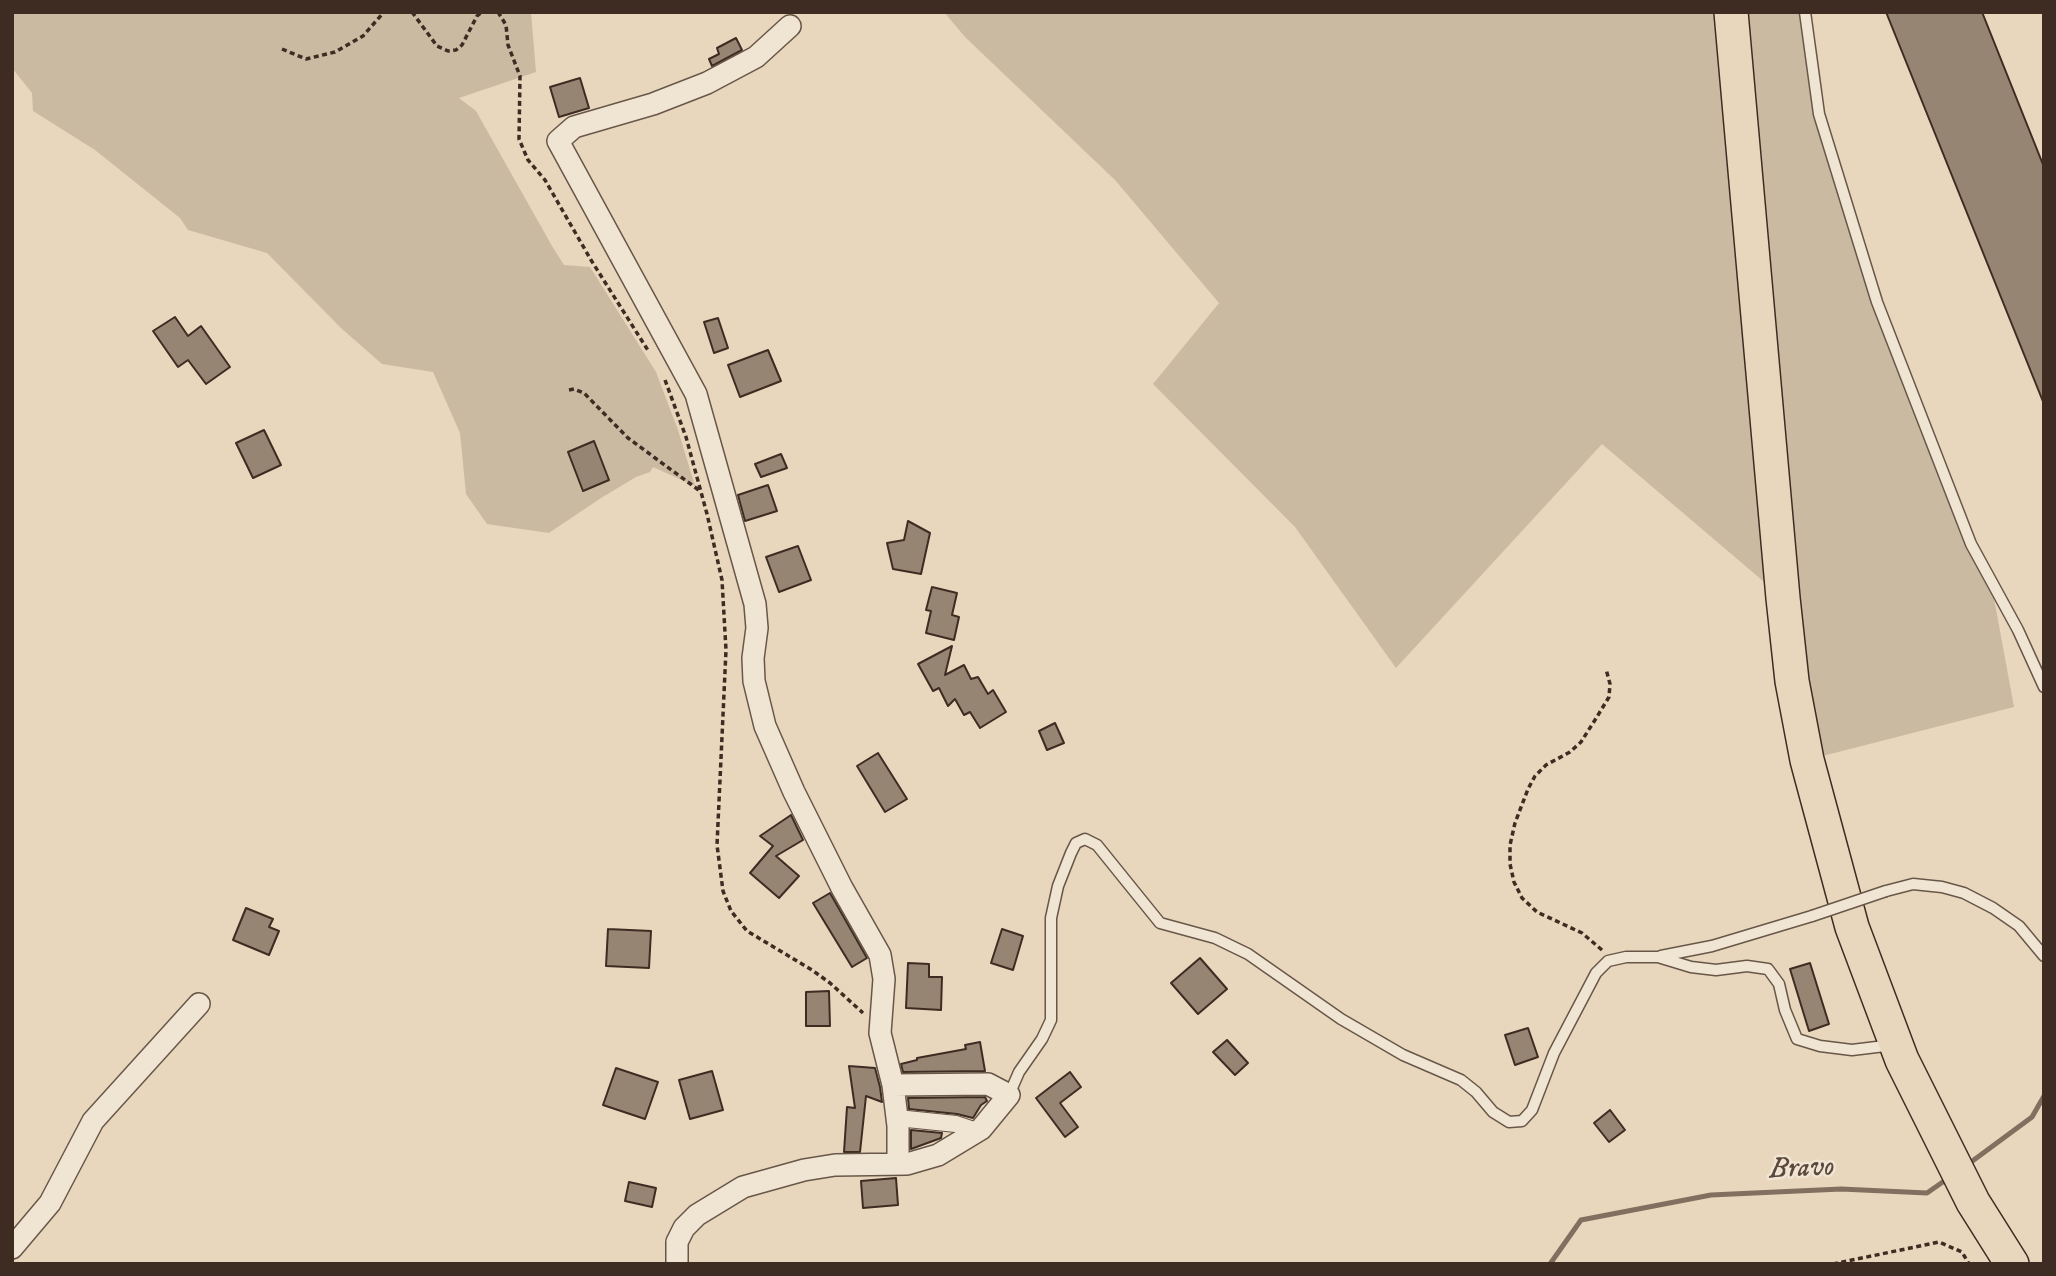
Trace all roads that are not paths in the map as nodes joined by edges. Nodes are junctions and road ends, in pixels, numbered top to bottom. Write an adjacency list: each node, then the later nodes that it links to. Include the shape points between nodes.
1 (1731, 12): 8 (main road, via 1792,681 1807,760 1852,928)
2 (1805, 12): 4 (lane, via 1819,114 1877,302 1971,544)
3 (790, 26): 9 (street, via 756,57 707,83 574,127 558,141 696,394 755,604 758,704 794,792 880,955 884,979 880,1033)
4 (2044, 687)
5 (2044, 956): 6 (lane, bridge, via 2019,926 1993,908 1964,893 1913,884 1688,953)
6 (1658, 957): 8 (lane, via 1716,970 1768,969 1779,984 1797,1039 1852,1050); 10 (lane, via 1608,961 1596,973 1554,1053 1532,1110 1522,1121 1509,1122 1461,1080 1403,1055 1341,1019 1248,954 1215,938 1160,923 1097,845 1085,839 1076,843 1071,853 1051,918 1051,1020)
7 (199, 1004): 14 (street, via 93,1121 50,1203)
8 (1896, 1044): 16 (main road, via 1957,1172)
9 (893, 1085): 10 (street, via 988,1084); 11 (street)
10 (1009, 1095): 12 (street)
11 (897, 1118): 12 (street, via 956,1124); 13 (street)
12 (977, 1131): 13 (street, via 938,1155)
13 (898, 1164): 15 (street, via 814,1168 743,1187 696,1215 684,1228 677,1242)
14 (12, 1248)
15 (677, 1264)
16 (2012, 1264)

